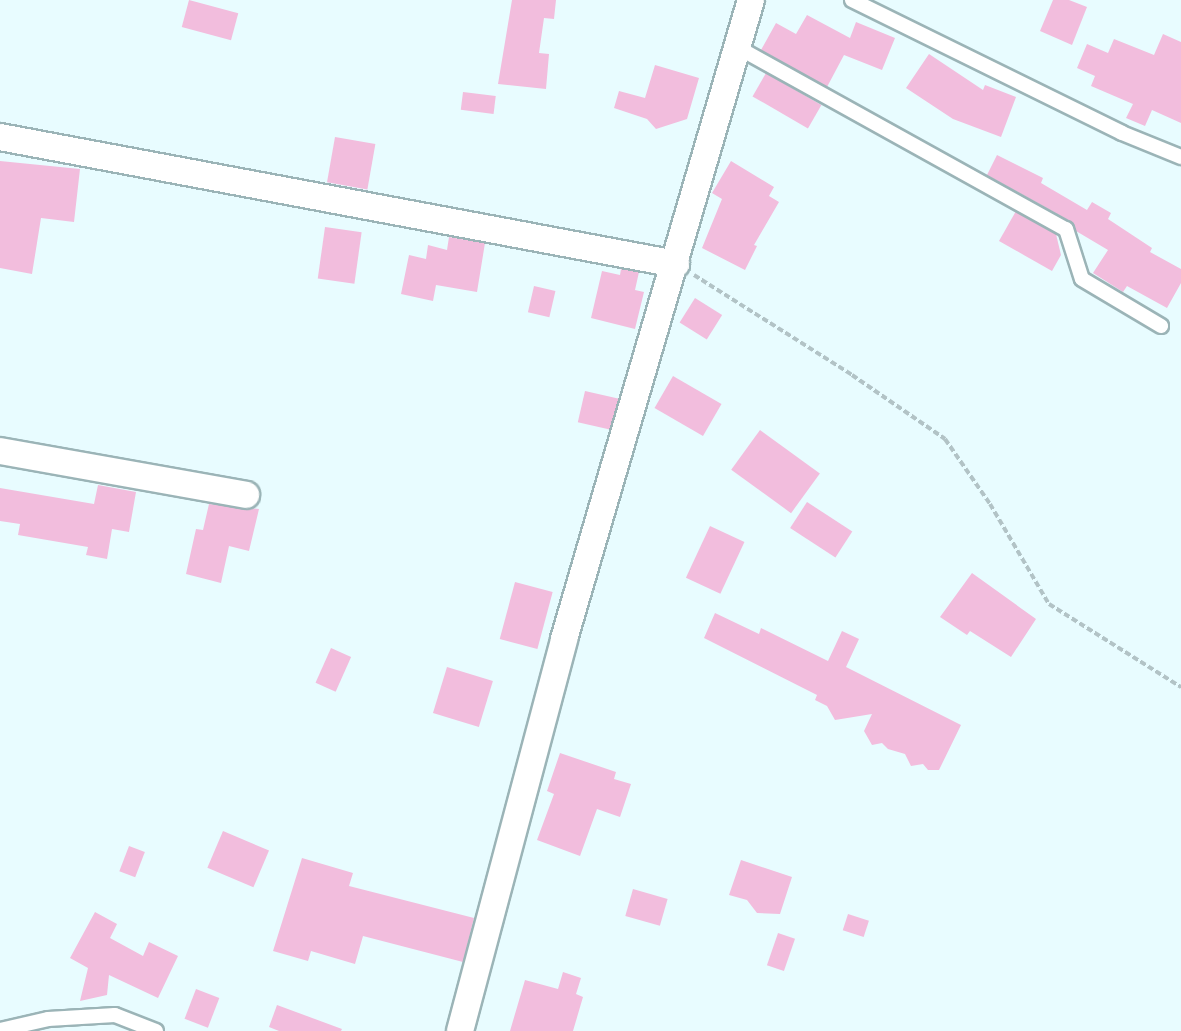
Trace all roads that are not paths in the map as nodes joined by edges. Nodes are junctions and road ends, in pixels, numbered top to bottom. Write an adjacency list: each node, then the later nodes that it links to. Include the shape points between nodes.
1 (751, 0): 3 (street)
2 (852, 0): 5 (lane, via 1122,133)
3 (737, 47): 6 (street); 7 (lane, via 1066,229 1082,279)
4 (0, 137): 6 (street)
5 (1181, 157)
6 (676, 264): 12 (street, via 564,639)
7 (1161, 326)
8 (0, 451): 9 (street)
9 (246, 495)
10 (0, 1030): 11 (lane, via 48,1019 115,1015)
11 (156, 1031)
12 (460, 1031)

